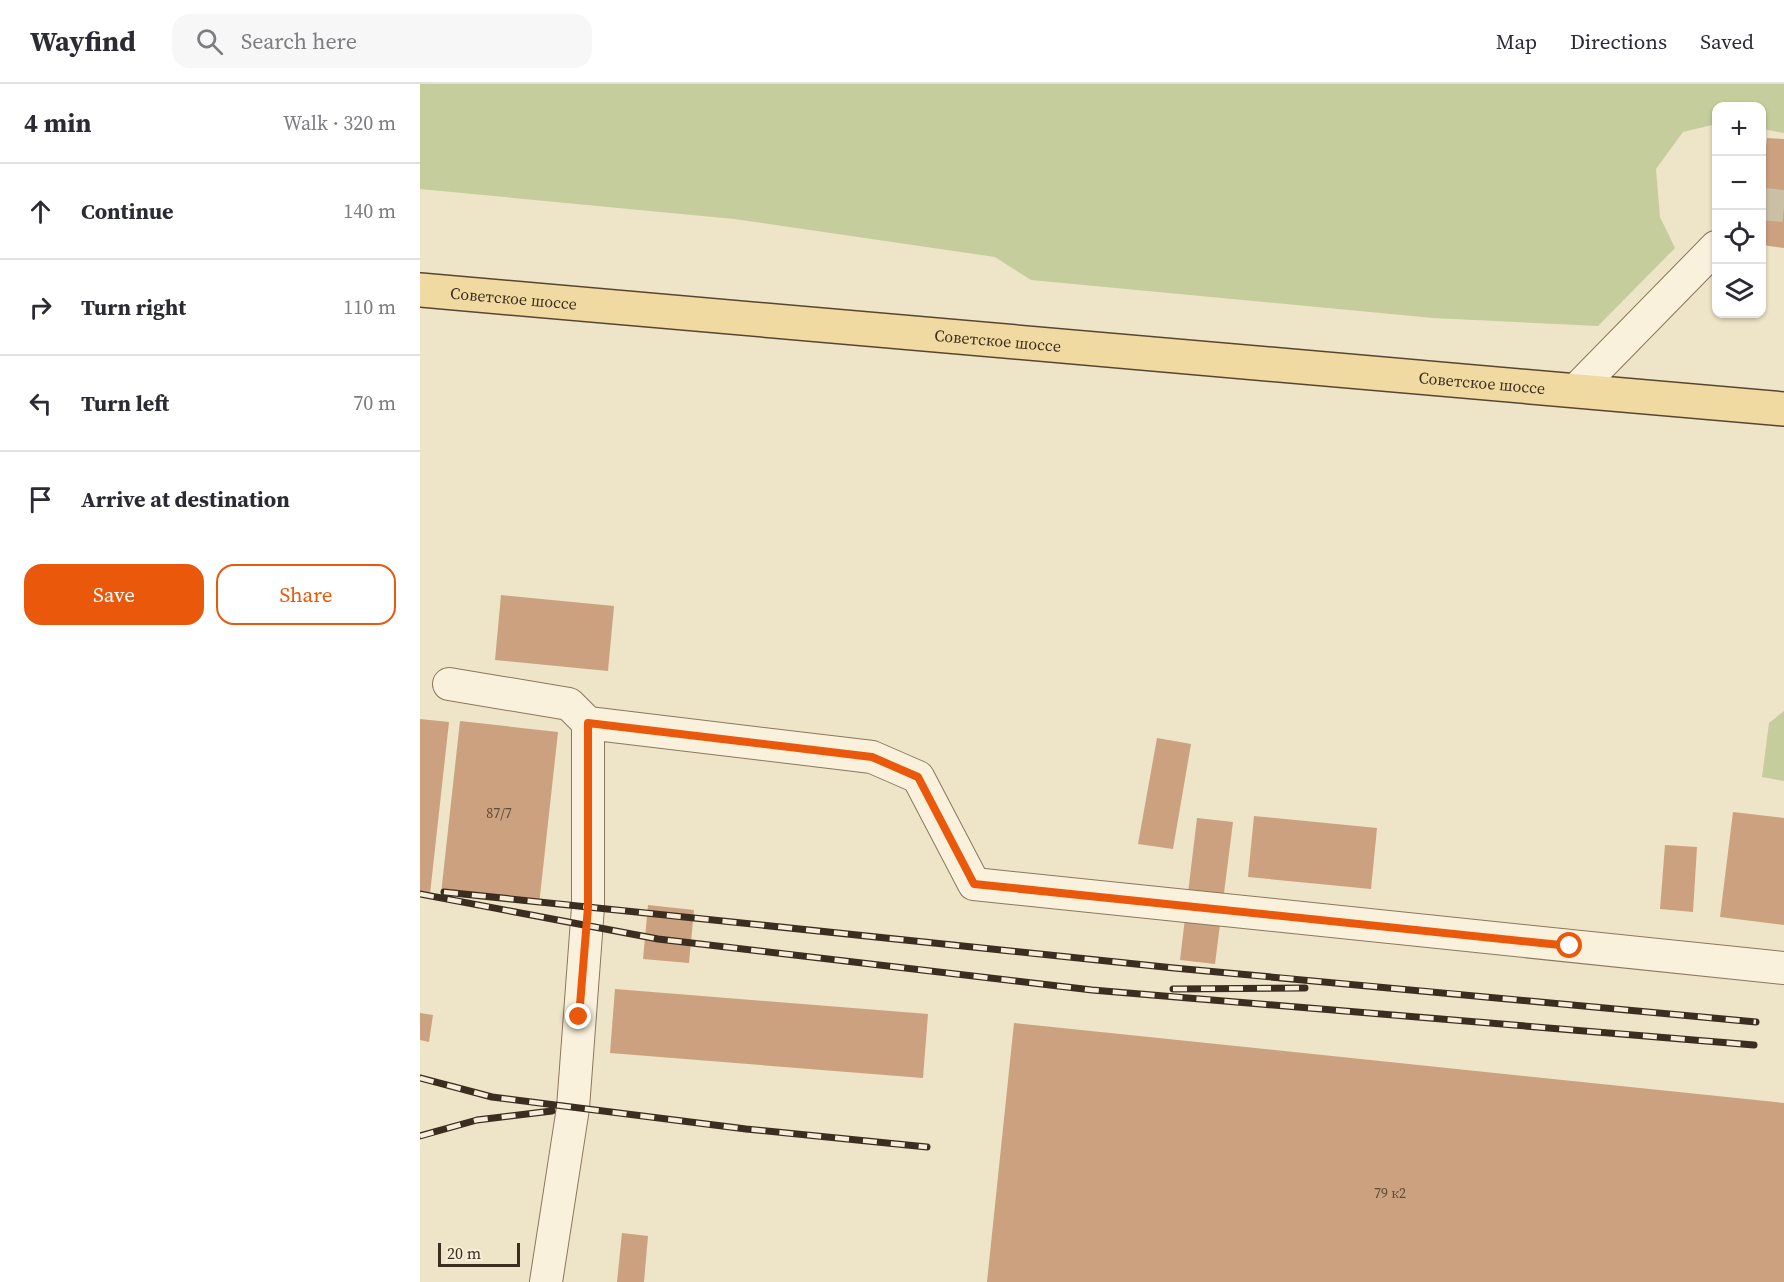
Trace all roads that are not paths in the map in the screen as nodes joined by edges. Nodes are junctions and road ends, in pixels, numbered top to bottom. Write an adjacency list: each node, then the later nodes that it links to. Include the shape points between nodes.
1 (1712, 251): 3 (lane)
2 (420, 290): 3 (main road, Советское шоссе)
3 (1577, 389): 4 (main road, Советское шоссе)
4 (1784, 409)
5 (449, 684): 6 (lane, via 569,704)
6 (588, 723): 7 (lane, via 872,757 918,777 974,884); 8 (lane, via 588,907 573,1108)
7 (1784, 968)
8 (546, 1282)

